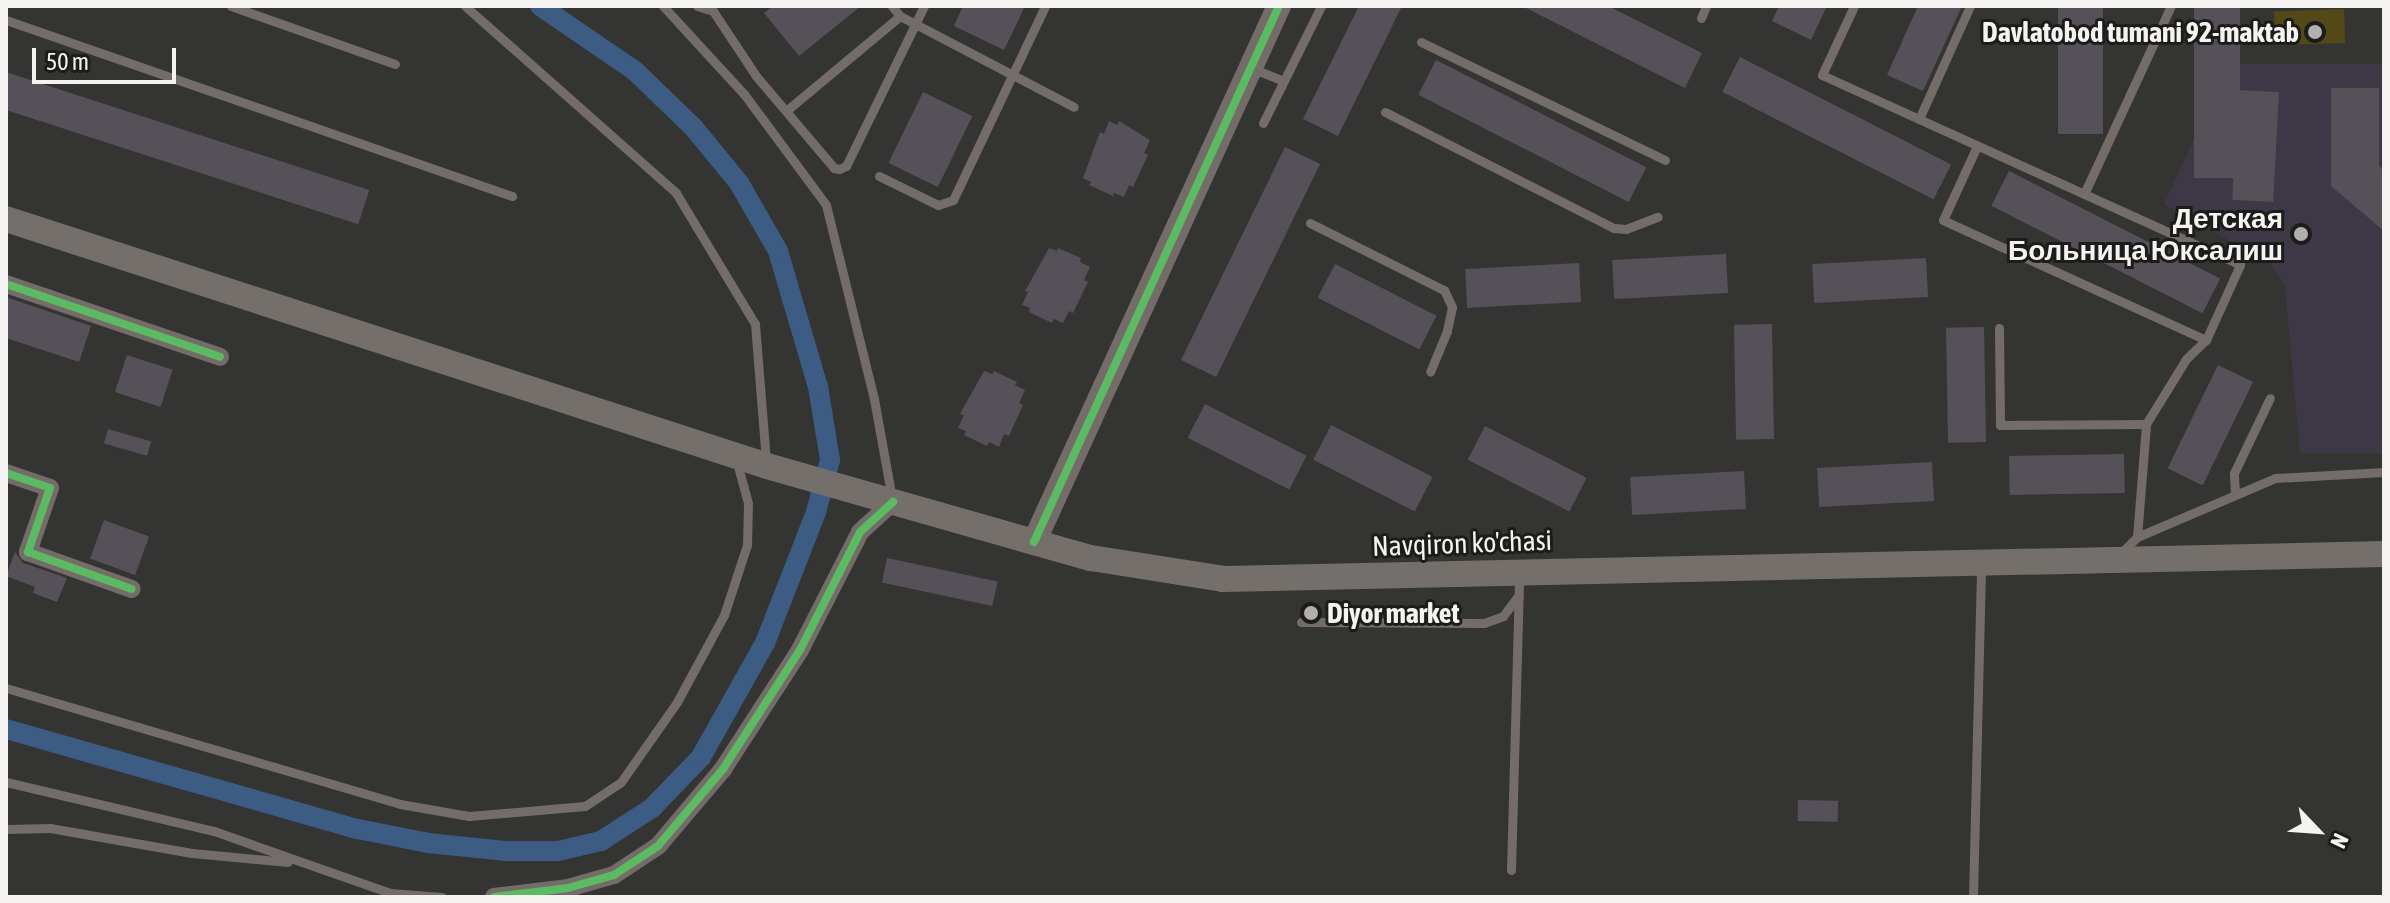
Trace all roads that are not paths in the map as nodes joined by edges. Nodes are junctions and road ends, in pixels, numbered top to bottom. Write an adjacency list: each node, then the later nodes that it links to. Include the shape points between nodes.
1 (231, 6): 20 (lane)
2 (465, 6): 45 (lane, via 676,193 755,324)
3 (663, 6): 49 (lane, via 744,94 826,205 874,399)
4 (697, 6): 14 (lane)
5 (892, 6): 15 (lane)
6 (924, 6): 18 (lane)
7 (1045, 6): 22 (lane)
8 (1279, 6): 21 (street)
9 (1321, 6): 23 (lane)
10 (1706, 6): 16 (lane)
11 (1854, 6): 27 (lane, via 1822,75)
12 (1970, 6): 27 (lane)
13 (2171, 6): 32 (lane)
14 (714, 8): 25 (lane, via 756,76)
15 (900, 16): 18 (lane); 25 (lane)
16 (1701, 18)
17 (6, 20): 33 (lane)
18 (913, 26): 22 (lane); 25 (lane, via 846,166 834,168)
19 (1421, 42): 30 (lane)
20 (395, 64)
21 (1251, 68): 23 (lane); 51 (street)
22 (1012, 75): 24 (lane); 31 (lane, via 953,200 938,205)
23 (1284, 81): 28 (lane)
24 (1074, 107)
25 (786, 111)
26 (1385, 112): 34 (lane, via 1614,228)
27 (1919, 119): 29 (lane)
28 (1263, 123)
29 (1977, 146): 32 (lane); 39 (lane, via 1943,220)
30 (1665, 160)
31 (879, 176)
32 (2084, 194): 39 (lane, via 2240,265)
33 (512, 196)
34 (1658, 217)
35 (6, 219): 44 (main road, Navqiron ko'chasi)
36 (1310, 223): 41 (lane, via 1444,290 1452,307)
37 (6, 284): 40 (street)
38 (1999, 328): 43 (lane, via 2000,425)
39 (2206, 340): 43 (lane, via 2186,359)
40 (220, 357)
41 (1430, 372)
42 (2270, 398): 48 (lane, via 2234,473)
43 (2146, 424): 50 (lane)
44 (736, 456): 45 (main road, Navqiron ko'chasi); 58 (lane, via 748,503 747,545 724,615 677,702 621,782 585,806 469,816 400,804)
45 (767, 466): 49 (main road, Navqiron ko'chasi)
46 (2384, 472): 48 (lane, via 2275,478)
47 (6, 473): 56 (street, via 50,488 28,552)
48 (2235, 494): 50 (lane)
49 (893, 502): 51 (main road, Navqiron ko'chasi); 63 (street, via 860,532 800,650 723,769 658,846)
50 (2137, 537): 53 (lane)
51 (1034, 542): 55 (main road, Navqiron ko'chasi, via 1091,558 1223,579)
52 (2384, 554): 53 (main road, Navqiron ko'chasi)
53 (2117, 558): 54 (main road, Navqiron ko'chasi)
54 (1981, 561): 55 (main road, Navqiron ko'chasi); 66 (lane)
55 (1519, 584): 57 (lane, via 1503,616 1484,623); 62 (lane)
56 (132, 589)
57 (1301, 622)
58 (6, 688)
59 (6, 782): 61 (lane, via 214,831)
60 (6, 829): 61 (lane, via 50,828 192,853)
61 (305, 863): 64 (lane, via 390,893)
62 (1511, 870)
63 (585, 891): 65 (street)
64 (442, 897)
65 (494, 897)
66 (1973, 897)

